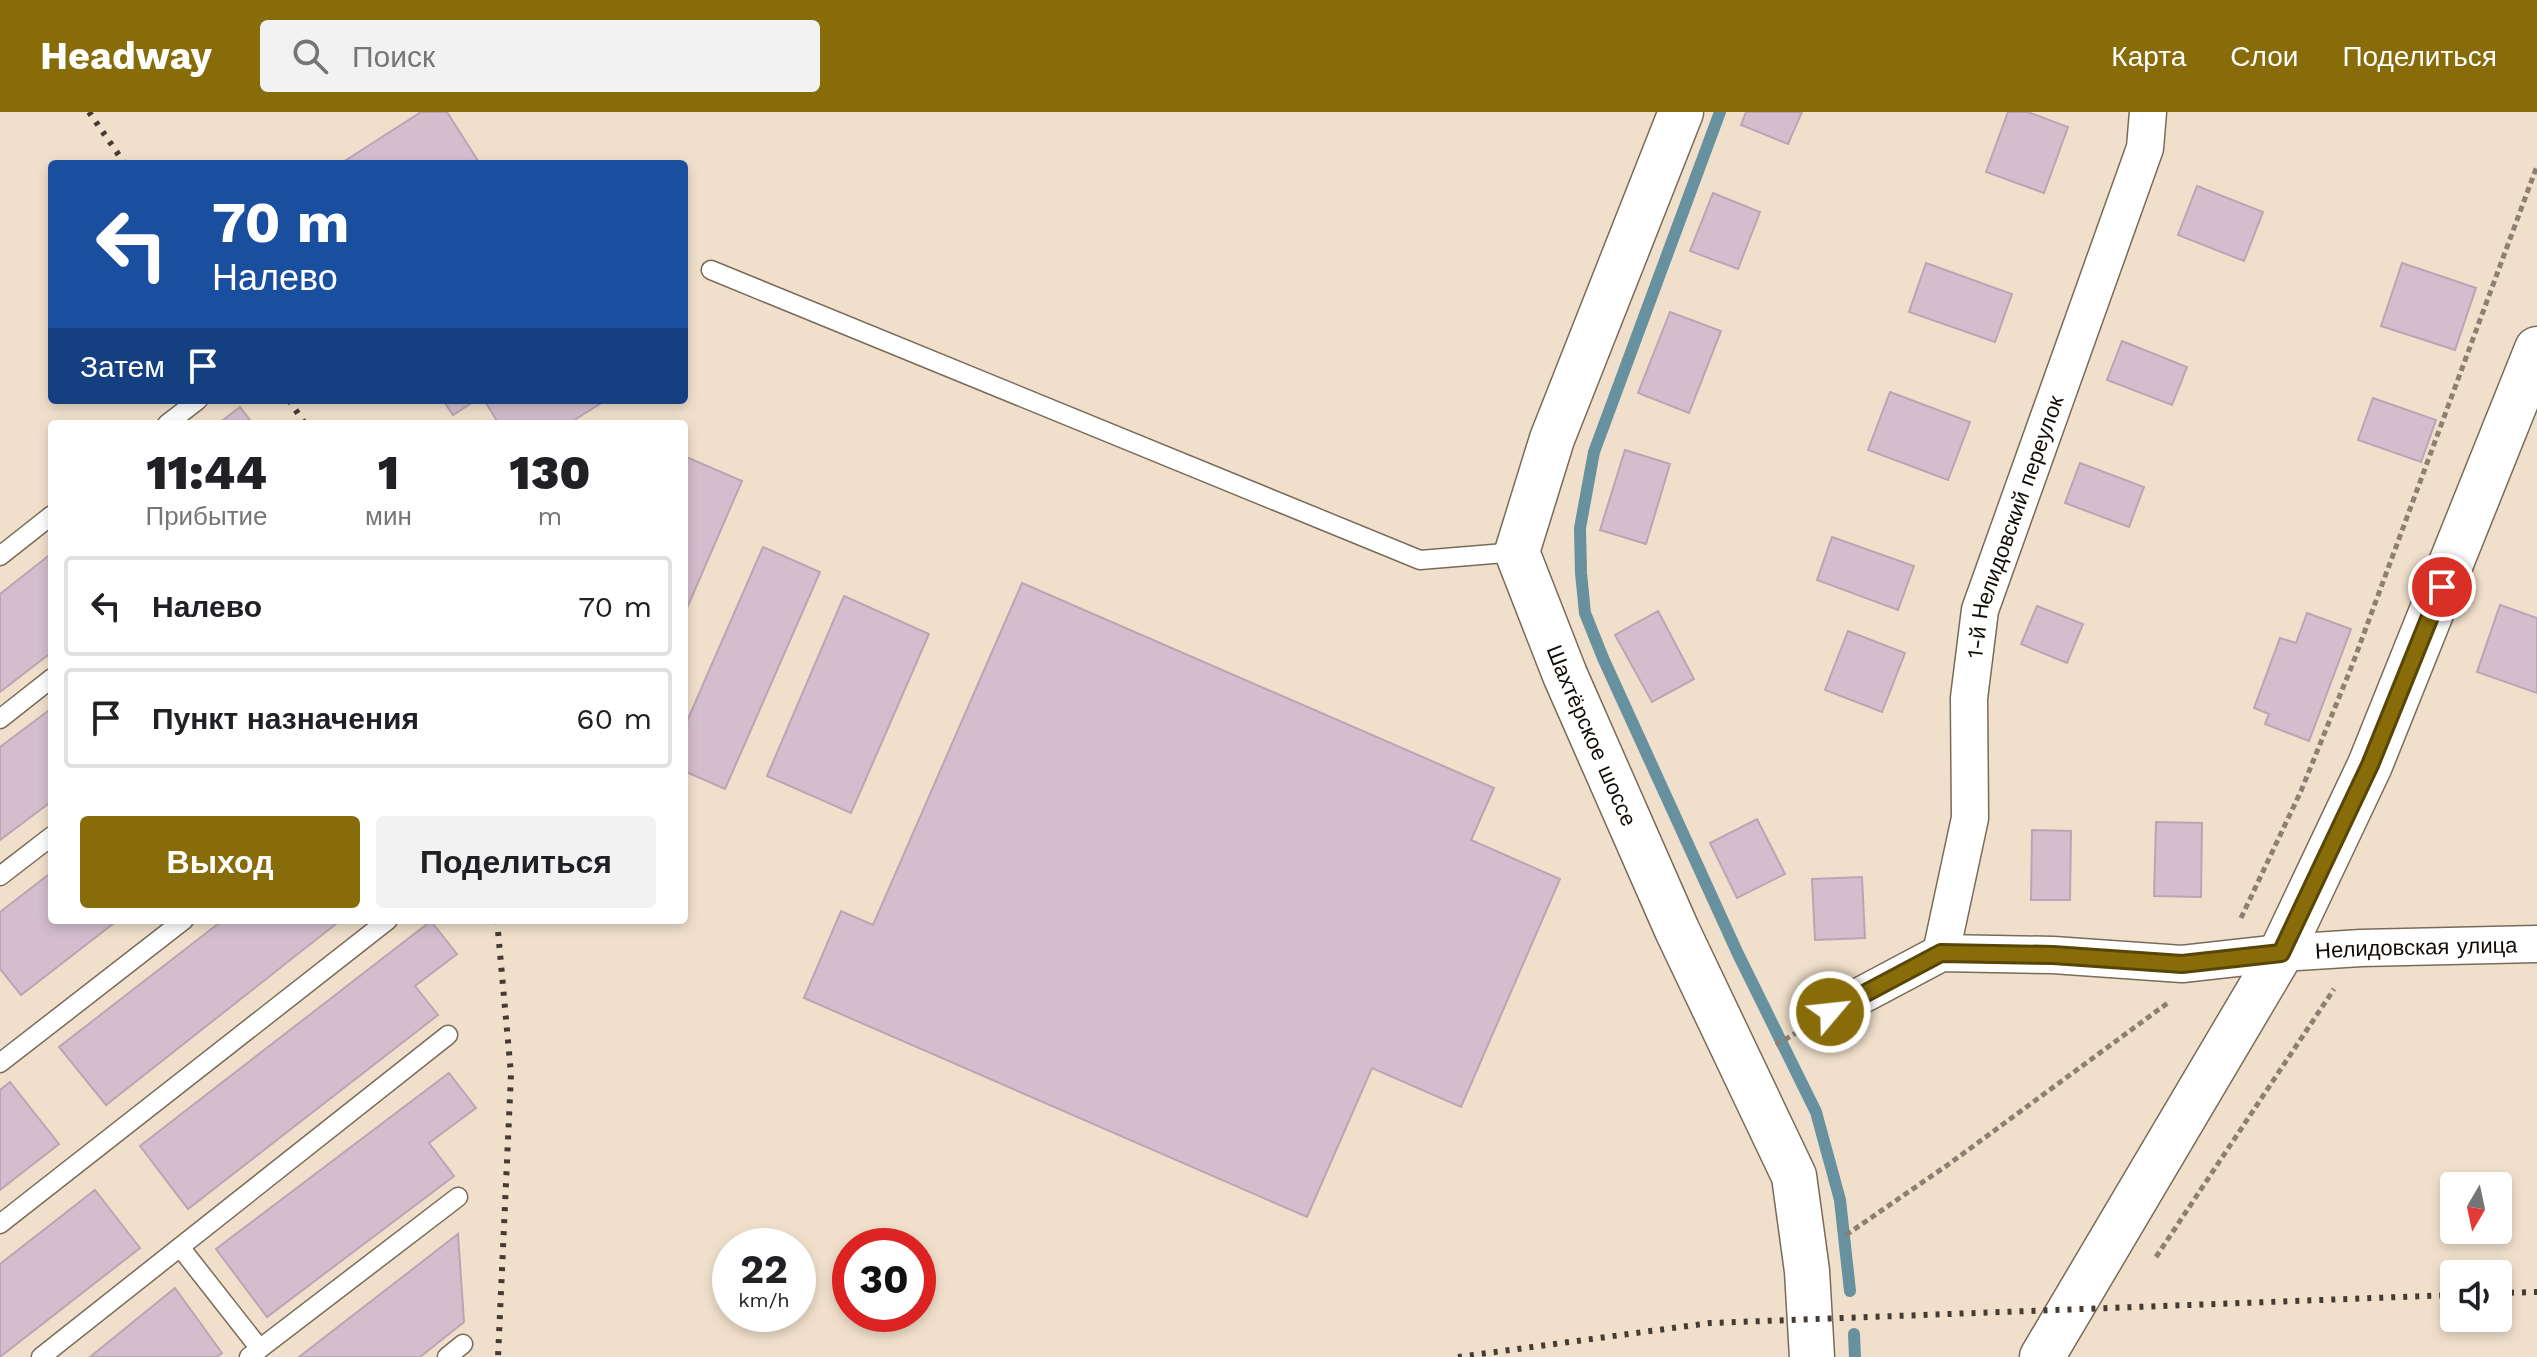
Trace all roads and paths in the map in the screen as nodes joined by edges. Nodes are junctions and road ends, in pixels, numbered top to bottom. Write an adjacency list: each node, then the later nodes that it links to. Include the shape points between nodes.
1 (1681, 112): 9 (street, via 1552,439)
2 (2148, 112): 19 (street, 1-й Нелидовский переулок, via 2145,148 1980,610 1969,698 1970,818)
3 (2537, 166): 21 (path, via 2353,663 2301,791)
4 (711, 270): 9 (lane, via 1420,560)
5 (2537, 349): 20 (street, via 2370,765)
6 (193, 404): 7 (lane)
7 (172, 420)
8 (48, 518): 10 (lane)
9 (1517, 552): 36 (street, Шахтёрское шоссе, via 1671,915 1794,1176)
10 (0, 556)
11 (48, 681): 12 (lane)
12 (0, 719)
13 (48, 839): 14 (lane)
14 (0, 876)
15 (179, 924): 26 (lane)
16 (383, 924): 28 (lane)
17 (2537, 944): 18 (street, Нелидовская улица)
18 (2361, 948): 20 (street, Нелидовская улица); 31 (path)
19 (1941, 953): 21 (street, Нелидовская улица, via 2182,964); 22 (street, Нелидовская улица)
20 (2281, 953): 21 (street, Нелидовская улица); 37 (street)
21 (2221, 959): 29 (path)
22 (1830, 1012)
23 (448, 1035): 30 (lane)
24 (1793, 1035): 25 (path)
25 (1774, 1046)
26 (0, 1063)
27 (458, 1197): 33 (lane)
28 (0, 1224)
29 (1861, 1226)
30 (180, 1247): 33 (lane); 34 (lane)
31 (2147, 1269)
32 (463, 1344): 35 (lane)
33 (255, 1353)
34 (41, 1357)
35 (447, 1357)
36 (1812, 1357)
37 (2042, 1357)

